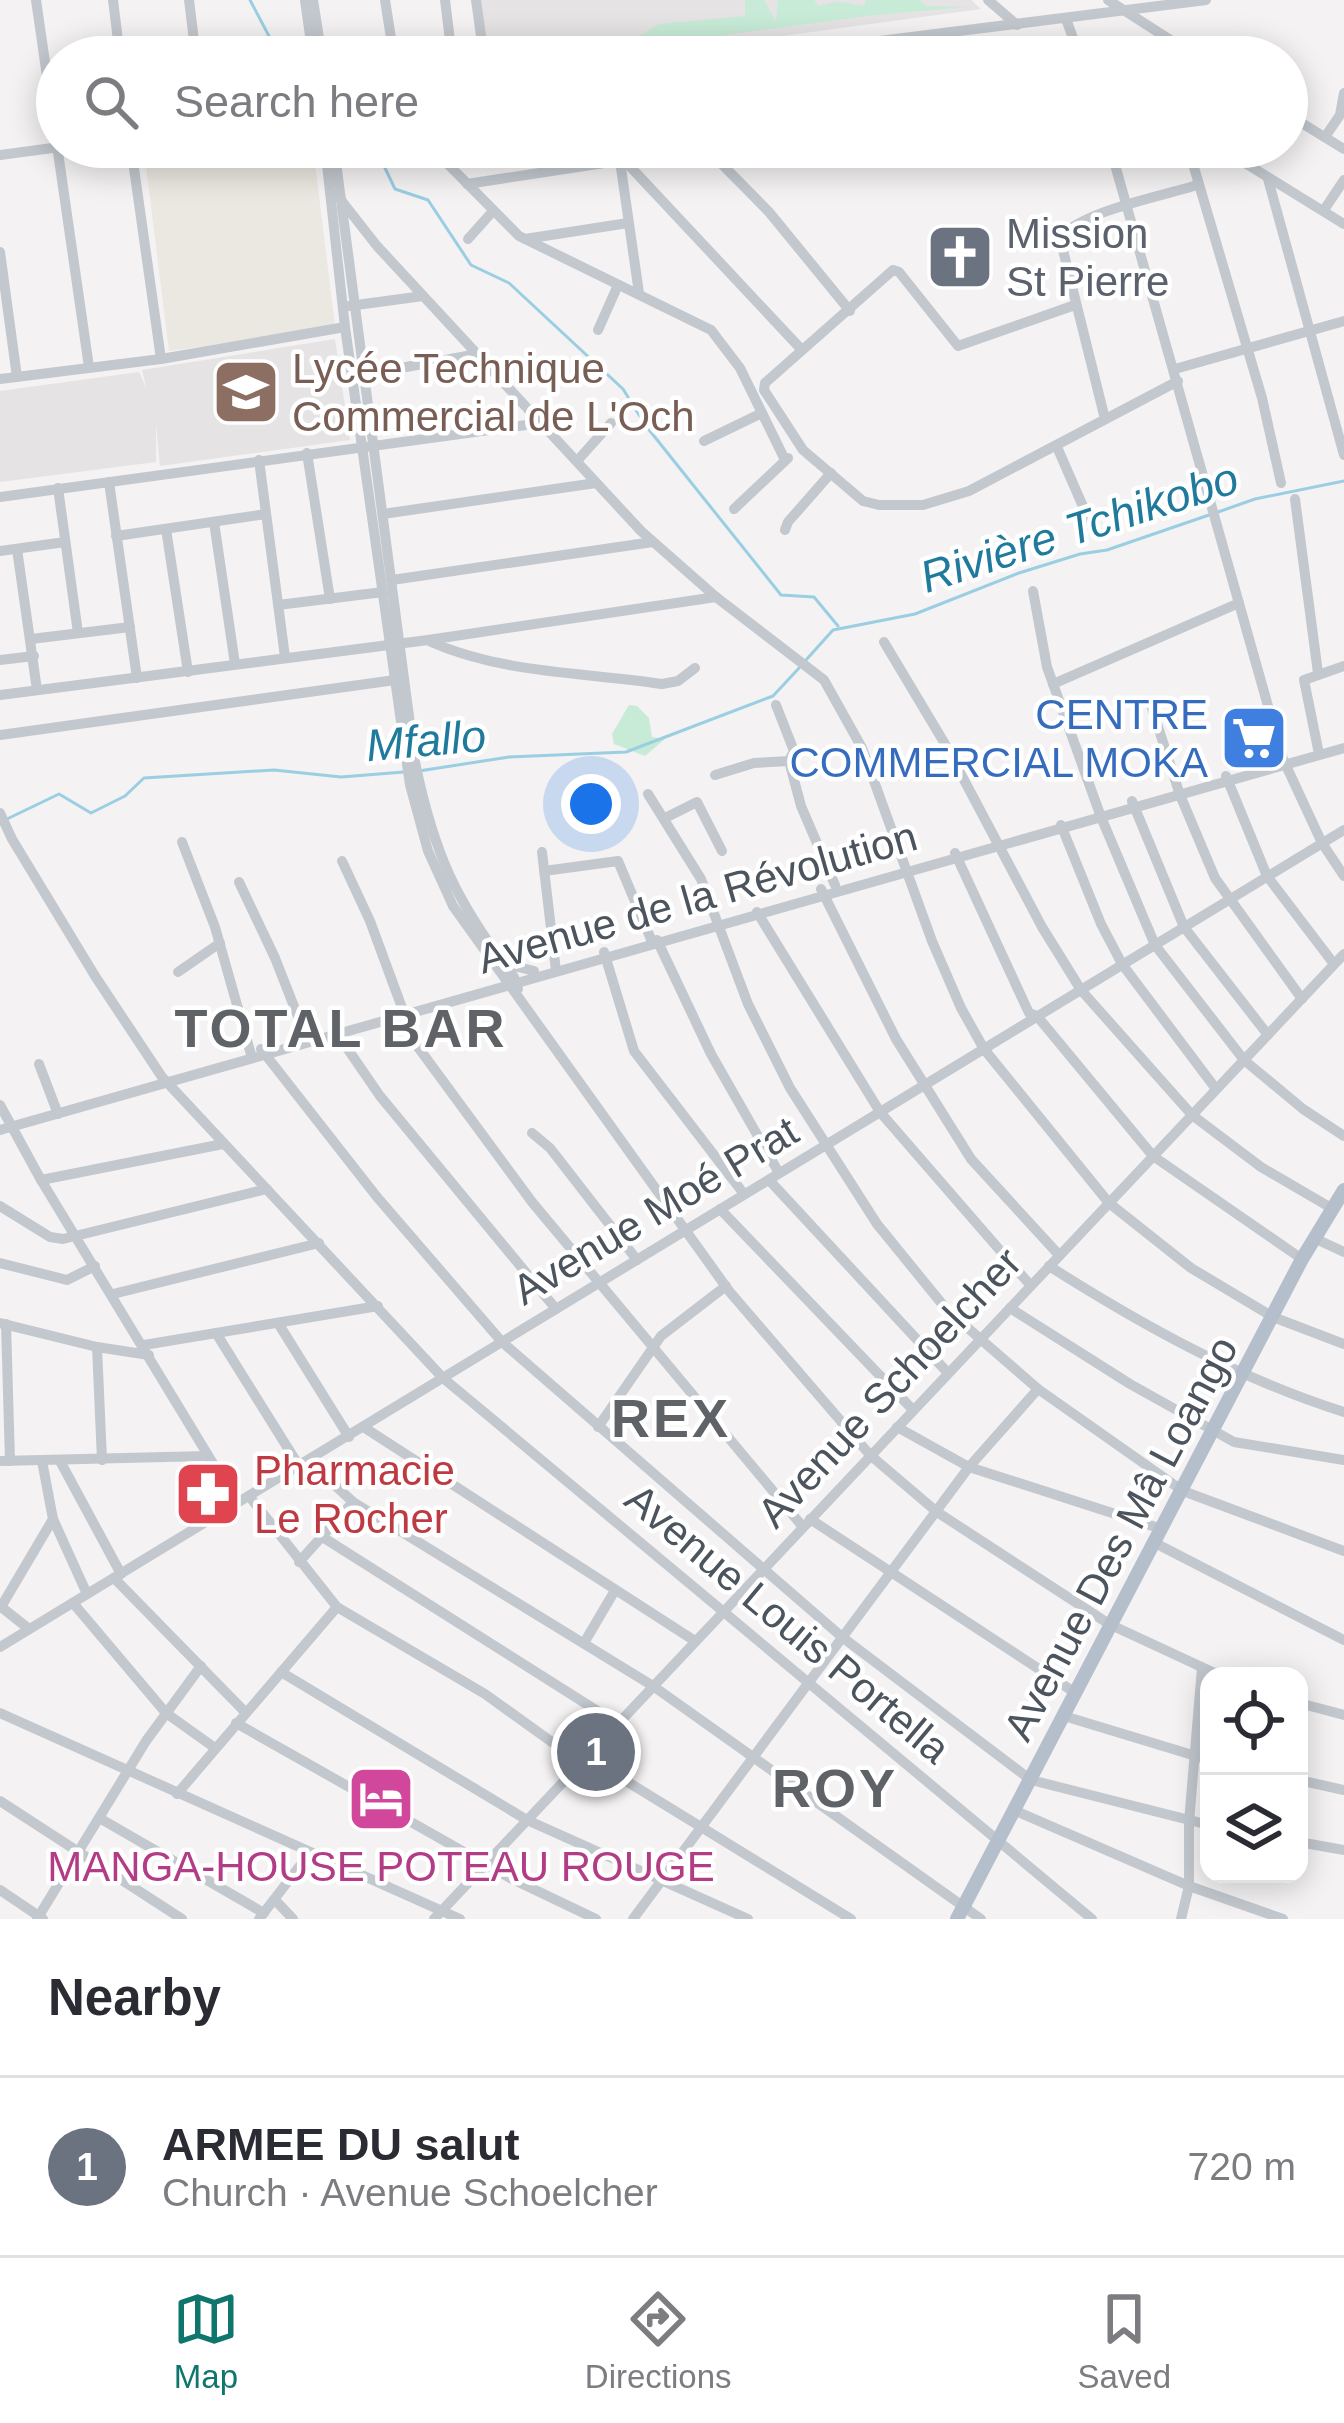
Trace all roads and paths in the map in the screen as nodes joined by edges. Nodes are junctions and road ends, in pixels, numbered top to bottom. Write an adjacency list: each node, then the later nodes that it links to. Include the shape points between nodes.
1 (36, 0): 14 (street)
2 (113, 0): 15 (street)
3 (188, 0): 16 (street)
4 (309, 0): 17 (street)
5 (385, 0): 18 (street)
6 (445, 0): 19 (street)
7 (476, 0): 20 (street)
8 (988, 0): 13 (street)
9 (1108, 0): 11 (street)
10 (1206, 0): 11 (street)
11 (1126, 12): 12 (street); 23 (street)
12 (1066, 19): 13 (street); 22 (street)
13 (1017, 25): 21 (street)
14 (42, 36)
15 (117, 36)
16 (193, 36)
17 (315, 36)
18 (391, 36)
19 (449, 36)
20 (481, 36)
21 (926, 36)
22 (1072, 36)
23 (1164, 36)
24 (1344, 93): 25 (street)
25 (1342, 116): 27 (street)
26 (1308, 127): 27 (street)
27 (1324, 137): 28 (street)
28 (1344, 149)
29 (36, 150): 30 (street)
30 (0, 154)
31 (63, 168): 70 (street)
32 (133, 168): 69 (street)
33 (332, 168): 60 (street)
34 (333, 168): 47 (street)
35 (451, 168): 45 (street)
36 (546, 168): 45 (street)
37 (622, 168): 51 (street)
38 (636, 168): 67 (street)
39 (726, 168): 61 (street)
40 (1117, 168): 48 (street)
41 (1193, 168): 46 (street)
42 (1251, 168): 43 (street)
43 (1268, 179): 49 (street); 65 (street)
44 (1344, 180): 49 (street)
45 (467, 184): 50 (street)
46 (1197, 185): 48 (street); 66 (street)
47 (338, 195): 58 (street); 60 (street)
48 (1130, 206): 59 (street, via 1064,232); 72 (street)
49 (1324, 210): 52 (street)
50 (493, 211): 53 (street); 54 (street)
51 (628, 223): 54 (street); 57 (street)
52 (1344, 224)
53 (468, 239)
54 (524, 239): 56 (street)
55 (0, 253): 73 (street)
56 (618, 285): 57 (street); 64 (street)
57 (639, 292): 75 (street, via 711,329)
58 (422, 296): 60 (street); 68 (street)
59 (1075, 305): 61 (street, via 958,346 893,270); 76 (street)
60 (348, 306): 63 (street); 71 (street)
61 (850, 310): 67 (street)
62 (1344, 322): 65 (street)
63 (345, 327): 69 (street); 80 (street)
64 (598, 330)
65 (1310, 331): 66 (street); 84 (street)
66 (1246, 349): 72 (street); 91 (street)
67 (801, 350): 82 (street, via 763,386)
68 (478, 354): 71 (street); 77 (street)
69 (160, 359): 70 (street)
70 (89, 367): 73 (street)
71 (362, 375): 80 (street)
72 (1177, 375): 76 (street); 112 (street)
73 (17, 377): 74 (street)
74 (0, 380)
75 (762, 413): 79 (street); 86 (street)
76 (1105, 419): 81 (street)
77 (541, 423): 80 (street); 87 (street)
78 (611, 423): 87 (street)
79 (704, 441)
80 (368, 444): 83 (street); 97 (street); 109 (street)
81 (1057, 447): 88 (street, via 923,505 863,501); 99 (street)
82 (803, 450): 86 (street); 88 (street)
83 (307, 453): 85 (street); 111 (street)
84 (1344, 455)
85 (259, 460): 89 (street); 96 (street)
86 (785, 460): 95 (street)
87 (577, 461): 90 (street)
88 (831, 473): 101 (street)
89 (109, 482): 92 (street); 102 (street)
90 (596, 483): 97 (street); 104 (street)
91 (1280, 483)
92 (58, 488): 93 (street); 103 (street)
93 (0, 497)
94 (1295, 499): 127 (street)
95 (734, 509)
96 (266, 514): 98 (street); 113 (street)
97 (383, 514): 107 (street)
98 (214, 522): 100 (street); 123 (street)
99 (1092, 527)
100 (166, 529): 102 (street); 126 (street)
101 (785, 530)
102 (116, 536): 114 (street)
103 (65, 542): 105 (street); 115 (street)
104 (653, 542): 107 (street); 110 (street)
105 (17, 549): 106 (street); 116 (street)
106 (0, 551)
107 (392, 580): 118 (street)
108 (1033, 591): 130 (street)
109 (383, 592): 111 (street); 118 (street)
110 (716, 597): 117 (street); 157 (street, via 824,680 854,730)
111 (330, 599): 113 (street)
112 (1239, 603): 130 (street); 139 (street)
113 (278, 605): 121 (street)
114 (130, 627): 115 (street); 128 (street)
115 (78, 633): 116 (street)
116 (31, 639): 120 (street)
117 (428, 640): 118 (street); 125 (street, via 489,662 662,684)
118 (395, 642): 121 (street); 129 (street); 173 (street, via 432,836)
119 (884, 642): 151 (street)
120 (34, 656): 122 (street); 131 (street)
121 (285, 657): 123 (street)
122 (0, 660)
123 (236, 664): 126 (street)
124 (1344, 666): 127 (street)
125 (694, 668)
126 (188, 671): 128 (street)
127 (1318, 674): 137 (street, via 1304,680)
128 (136, 678): 131 (street)
129 (394, 680): 135 (street); 173 (street, via 428,851 453,906)
130 (1053, 683): 146 (street)
131 (37, 690): 132 (street)
132 (0, 695)
133 (776, 705): 138 (street, via 794,751)
134 (1151, 705): 142 (street)
135 (0, 735)
136 (1343, 747): 137 (street, Avenue de la Révolution); 139 (street, Avenue de la Révolution)
137 (1318, 749): 139 (street, Avenue de la Révolution)
138 (789, 761): 140 (street); 162 (street)
139 (1285, 762): 141 (street, Avenue de la Révolution); 152 (street)
140 (715, 775)
141 (1227, 778): 142 (street, Avenue de la Révolution); 159 (street)
142 (1179, 792): 144 (street, Avenue de la Révolution); 164 (street)
143 (648, 794): 147 (street)
144 (1133, 804): 146 (street, Avenue de la Révolution); 167 (street)
145 (0, 813): 192 (street, Avenue Louis Portella)
146 (1100, 814): 148 (street, Avenue de la Révolution); 170 (street)
147 (665, 818): 153 (street, via 698,802); 166 (street)
148 (1061, 825): 151 (street, Avenue de la Révolution); 174 (street)
149 (1344, 830): 152 (street, Avenue Moé Prat)
150 (182, 842): 169 (street)
151 (998, 843): 155 (street, Avenue de la Révolution); 181 (street)
152 (1322, 843): 159 (street, Avenue Moé Prat); 160 (street)
153 (722, 851)
154 (542, 852): 158 (street)
155 (955, 855): 157 (street, Avenue de la Révolution); 184 (street)
156 (342, 861): 183 (street)
157 (908, 868): 162 (street, Avenue de la Révolution); 163 (street, Avenue de la Révolution); 188 (street, via 932,941)
158 (544, 871): 168 (street, via 618,862); 176 (street)
159 (1267, 876): 164 (street, Avenue Moé Prat); 175 (street)
160 (1344, 876)
161 (238, 882): 187 (street)
162 (835, 885): 163 (street, Avenue de la Révolution)
163 (822, 892): 165 (street, Avenue de la Révolution); 193 (street)
164 (1228, 901): 167 (street, Avenue Moé Prat); 182 (street)
165 (757, 911): 166 (street, Avenue de la Révolution); 197 (street)
166 (716, 923): 168 (street, Avenue de la Révolution); 203 (street, via 748,1004)
167 (1184, 927): 170 (street, Avenue Moé Prat); 186 (street)
168 (654, 941): 172 (street, Avenue de la Révolution); 205 (street)
169 (220, 943): 178 (street); 189 (street)
170 (1155, 945): 174 (street, Avenue Moé Prat); 190 (street)
171 (1344, 954): 175 (street, Avenue Schoelcher)
172 (604, 955): 176 (street, Avenue de la Révolution); 208 (street, via 634,1051)
173 (497, 962): 177 (street); 179 (street); 180 (street)
174 (1122, 964): 181 (street, Avenue Moé Prat); 194 (street)
175 (1334, 964): 182 (street, Avenue Schoelcher)
176 (555, 968): 177 (street, Avenue de la Révolution); 179 (street, Avenue de la Révolution)
177 (534, 971): 179 (street, Avenue de la Révolution)
178 (178, 972)
179 (513, 983): 180 (street, Avenue de la Révolution); 183 (street, Avenue de la Révolution); 213 (street)
180 (485, 986): 183 (street, Avenue de la Révolution)
181 (1081, 990): 184 (street, Avenue Moé Prat); 198 (street)
182 (1302, 999): 186 (street, Avenue Schoelcher)
183 (402, 1012): 185 (street, Avenue de la Révolution); 224 (street, via 415,1043)
184 (1037, 1016): 188 (street, Avenue Moé Prat); 204 (street)
185 (336, 1031): 187 (street, Avenue de la Révolution); 230 (street)
186 (1268, 1034): 190 (street, Avenue Schoelcher)
187 (308, 1039): 189 (street, Avenue de la Révolution)
188 (984, 1049): 193 (street, Avenue Moé Prat); 210 (street)
189 (257, 1053): 192 (street, Avenue de la Révolution); 236 (street)
190 (1244, 1060): 194 (street, Avenue Schoelcher); 201 (street)
191 (39, 1064): 196 (street)
192 (164, 1080): 196 (street, Avenue de la Révolution); 202 (street, Avenue Louis Portella)
193 (923, 1085): 197 (street, Avenue Moé Prat); 218 (street, via 971,1159)
194 (1216, 1089): 198 (street, Avenue Schoelcher)
195 (0, 1105): 199 (street)
196 (57, 1111): 199 (street, Avenue de la Révolution)
197 (880, 1112): 203 (street, Avenue Moé Prat); 226 (street)
198 (1192, 1115): 204 (street, Avenue Schoelcher); 209 (street, via 1261,1167)
199 (5, 1126): 206 (street)
200 (532, 1133): 220 (street)
201 (1344, 1136)
202 (223, 1144): 206 (street); 207 (street, Avenue Louis Portella)
203 (824, 1146): 205 (street, Avenue Moé Prat); 235 (street, via 914,1271)
204 (1153, 1156): 210 (street, Avenue Schoelcher); 219 (street)
205 (774, 1176): 208 (street, Avenue Moé Prat); 241 (street)
206 (40, 1180): 214 (street)
207 (267, 1189): 214 (street); 216 (street, Avenue Louis Portella)
208 (744, 1194): 212 (street, Avenue Moé Prat)
209 (1341, 1198): 215 (main road, Avenue Des Mâ Loango)
210 (1109, 1203): 218 (street, Avenue Schoelcher); 231 (street, via 1191,1268)
211 (0, 1206): 214 (street, via 50,1237)
212 (720, 1209): 213 (street, Avenue Moé Prat); 245 (street)
213 (686, 1230): 220 (street, Avenue Moé Prat); 225 (street)
214 (76, 1237): 222 (street)
215 (1316, 1239): 217 (street); 219 (main road, Avenue Des Mâ Loango)
216 (319, 1244): 227 (street); 228 (street, Avenue Louis Portella)
217 (1344, 1252)
218 (1059, 1255): 223 (street, Avenue Schoelcher)
219 (1302, 1259): 231 (main road, Avenue Des Mâ Loango)
220 (637, 1260): 224 (street, Avenue Moé Prat)
221 (0, 1263): 222 (street, via 67,1280)
222 (95, 1266): 227 (street)
223 (1049, 1266): 226 (street, Avenue Schoelcher); 242 (street)
224 (599, 1283): 230 (street, Avenue Moé Prat); 239 (street)
225 (726, 1286): 239 (street); 253 (street)
226 (1030, 1286): 229 (street, Avenue Schoelcher)
227 (112, 1294): 240 (street)
228 (378, 1306): 233 (street); 243 (street, Avenue Louis Portella)
229 (1010, 1308): 235 (street, Avenue Schoelcher); 250 (street)
230 (556, 1309): 236 (street, Avenue Moé Prat)
231 (1273, 1317): 237 (street); 242 (main road, Avenue Des Mâ Loango)
232 (3, 1323): 238 (street); 256 (street)
233 (278, 1323): 234 (street); 251 (street)
234 (216, 1333): 240 (street); 259 (street)
235 (979, 1340): 241 (street, Avenue Schoelcher); 244 (street)
236 (502, 1342): 243 (street, Avenue Moé Prat); 248 (street)
237 (1344, 1344)
238 (97, 1347): 240 (street); 254 (street)
239 (652, 1348): 248 (street); 267 (street)
240 (146, 1350): 252 (street)
241 (948, 1373): 245 (street, Avenue Schoelcher)
242 (1245, 1375): 246 (street); 250 (main road, Avenue Des Mâ Loango)
243 (443, 1378): 247 (street, Avenue Moé Prat); 280 (street, Avenue Louis Portella)
244 (1038, 1389): 260 (street); 261 (street)
245 (913, 1410): 249 (street, Avenue Schoelcher)
246 (1344, 1412)
247 (365, 1427): 251 (street, Avenue Moé Prat); 275 (street)
248 (598, 1427): 272 (street)
249 (897, 1427): 253 (street, Avenue Schoelcher); 260 (street)
250 (1214, 1431): 255 (street, via 1250,1447); 261 (main road, Avenue Des Mâ Loango)
251 (349, 1437): 259 (street, Avenue Moé Prat)
252 (207, 1456): 254 (street); 264 (street)
253 (870, 1456): 265 (street); 267 (street, Avenue Schoelcher)
254 (102, 1460): 258 (street)
255 (1344, 1460)
256 (5, 1461): 257 (street)
257 (42, 1461): 258 (street); 266 (street)
258 (60, 1461): 274 (street)
259 (304, 1464): 262 (street, Avenue Moé Prat); 263 (street)
260 (969, 1467): 265 (street); 268 (street)
261 (1183, 1490): 268 (main road, Avenue Des Mâ Loango); 270 (street)
262 (249, 1496): 264 (street, Avenue Moé Prat); 271 (street)
263 (353, 1502): 269 (street); 286 (street)
264 (237, 1503): 274 (street, Avenue Moé Prat)
265 (937, 1512): 273 (street); 281 (street)
266 (53, 1519): 276 (street); 278 (street)
267 (807, 1523): 272 (street, Avenue Schoelcher); 273 (street)
268 (1159, 1536): 281 (main road, Avenue Des Mâ Loango); 284 (street)
269 (324, 1538): 271 (street); 301 (street)
270 (1344, 1551)
271 (299, 1562): 279 (street)
272 (762, 1570): 280 (street, Avenue Schoelcher); 283 (street)
273 (888, 1573): 283 (street); 293 (street)
274 (117, 1576): 276 (street, Avenue Moé Prat); 288 (street)
275 (614, 1592): 285 (street); 286 (street)
276 (87, 1594): 277 (street, Avenue Moé Prat)
277 (73, 1603): 282 (street, Avenue Moé Prat); 295 (street)
278 (0, 1607): 282 (street)
279 (337, 1607): 290 (street); 305 (street)
280 (722, 1612): 285 (street, Avenue Schoelcher); 291 (street, Avenue Louis Portella)
281 (1109, 1624): 289 (street); 293 (main road, Avenue Des Mâ Loango)
282 (29, 1629): 287 (street, Avenue Moé Prat)
283 (842, 1636): 291 (street); 308 (street)
284 (1344, 1640)
285 (695, 1641): 292 (street, Avenue Schoelcher)
286 (584, 1643): 292 (street)
287 (0, 1647)
288 (201, 1666): 295 (street); 296 (street)
289 (1200, 1667)
290 (280, 1672): 296 (street); 315 (street)
291 (807, 1683): 304 (street); 319 (street, Avenue Louis Portella)
292 (653, 1686): 301 (street, Avenue Schoelcher); 304 (street)
293 (1074, 1692): 299 (main road, Avenue Des Mâ Loango)
294 (1308, 1705): 298 (street)
295 (166, 1712): 302 (street); 306 (street)
296 (246, 1712): 300 (street)
297 (0, 1713): 306 (street)
298 (1344, 1715)
299 (1064, 1716): 303 (street); 308 (main road, Avenue Des Mâ Loango)
300 (236, 1723): 302 (street); 324 (street)
301 (618, 1724): 305 (street, Avenue Schoelcher)
302 (215, 1748): 311 (street)
303 (1200, 1757)
304 (753, 1758): 318 (street); 329 (street)
305 (584, 1760): 315 (street, Avenue Schoelcher); 318 (street)
306 (129, 1771): 311 (street); 314 (street)
307 (1200, 1772): 316 (street)
308 (1030, 1780): 313 (main road, Avenue Des Mâ Loango); 316 (street)
309 (1308, 1782): 310 (street)
310 (1344, 1790)
311 (177, 1794): 323 (street)
312 (0, 1801): 322 (street)
313 (1016, 1811): 319 (main road, Avenue Des Mâ Loango); 326 (street)
314 (100, 1819): 322 (street); 331 (street)
315 (527, 1820): 324 (street, Avenue Schoelcher); 325 (street)
316 (1189, 1822): 317 (street); 326 (street)
317 (1200, 1824)
318 (701, 1828): 325 (street); 339 (street)
319 (998, 1841): 329 (main road, Avenue Des Mâ Loango); 341 (street, Avenue Louis Portella)
320 (1308, 1844): 321 (street)
321 (1344, 1850)
322 (82, 1851): 332 (street); 333 (street)
323 (309, 1854): 328 (street); 330 (street)
324 (488, 1864): 330 (street, Avenue Schoelcher); 336 (street)
325 (659, 1882): 337 (street); 338 (street)
326 (1189, 1886): 342 (street); 343 (street)
327 (0, 1890): 332 (street)
328 (274, 1900): 331 (street); 334 (street)
329 (960, 1913): 340 (street)
330 (438, 1915): 335 (street)
331 (262, 1916)
332 (40, 1918)
333 (182, 1919)
334 (293, 1919)
335 (460, 1919)
336 (596, 1919)
337 (633, 1919)
338 (748, 1919)
339 (851, 1919)
340 (981, 1919)
341 (1092, 1919)
342 (1181, 1919)
343 (1283, 1919)

